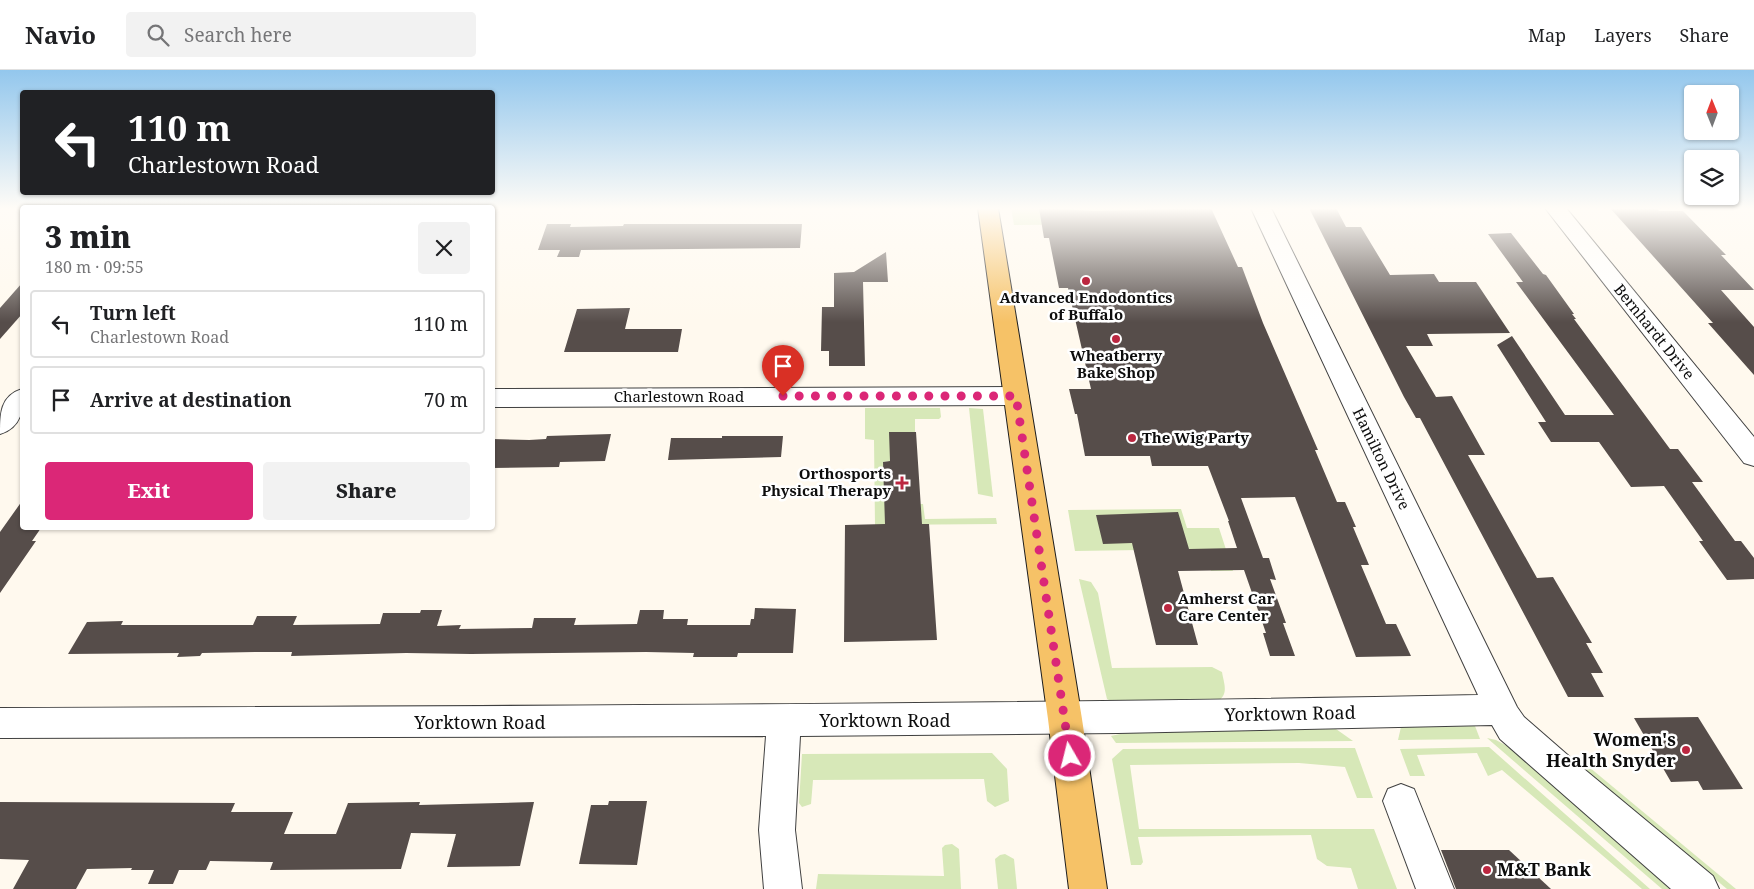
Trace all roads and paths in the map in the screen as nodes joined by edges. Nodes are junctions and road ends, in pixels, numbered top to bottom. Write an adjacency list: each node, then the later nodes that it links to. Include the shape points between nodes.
1 (994, 246): 4 (main road)
2 (1279, 246): 9 (street, Hamilton Drive)
3 (1586, 246): 8 (street, Bernhardt Drive)
4 (1016, 396): 5 (street, Charlestown Road); 10 (main road)
5 (495, 398)
6 (20, 401): 7 (street)
7 (0, 425)
8 (1754, 456)
9 (1501, 710): 10 (street, Yorktown Road); 17 (street, via 1512,728)
10 (1065, 719): 11 (street, Yorktown Road); 15 (main road)
11 (784, 722): 12 (street, Yorktown Road); 14 (street, via 776,830)
12 (0, 723)
13 (1401, 801): 16 (street)
14 (784, 889)
15 (1088, 889)
16 (1435, 889)
17 (1700, 889)

